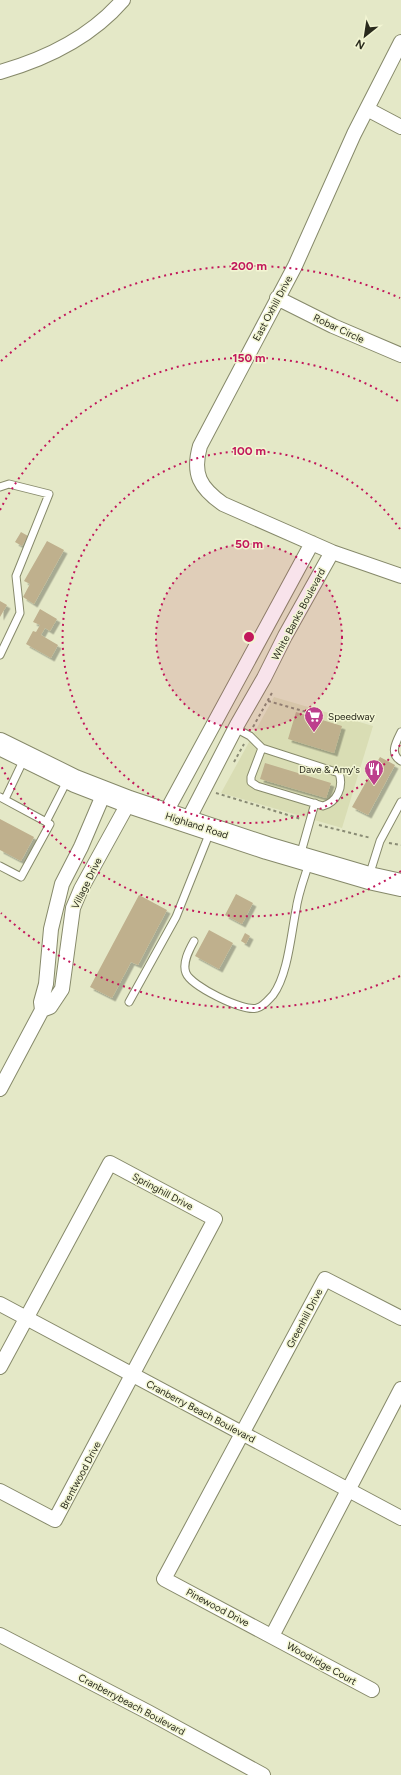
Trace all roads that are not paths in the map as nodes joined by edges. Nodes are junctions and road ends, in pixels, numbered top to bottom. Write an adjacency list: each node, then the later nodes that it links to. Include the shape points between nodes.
1 (123, 0): 3 (street, via 93,28 66,46 29,64)
2 (401, 42): 4 (street, East Oxhill Drive)
3 (0, 72)
4 (367, 109): 5 (street); 6 (street, East Oxhill Drive, via 295,266)
5 (401, 127)
6 (277, 298): 7 (street, Robar Circle, via 333,326); 9 (street, East Oxhill Drive, via 200,446 196,459 197,473 212,497 223,504)
7 (401, 355)
8 (0, 487): 12 (lane, via 9,484 49,494 16,576 20,613)
9 (312, 543): 10 (street, East Oxhill Drive); 13 (street)
10 (332, 552): 11 (street, East Oxhill Drive); 14 (street, White Banks Boulevard)
11 (401, 576)
12 (0, 655)
13 (244, 668): 14 (street); 15 (street)
14 (264, 678): 16 (street, White Banks Boulevard)
15 (218, 715): 16 (street); 28 (street)
16 (236, 727): 19 (lane); 30 (street, White Banks Boulevard)
17 (401, 732): 21 (lane, via 394,750 394,754)
18 (0, 744): 20 (highway, Highland Road)
19 (262, 748): 27 (lane, via 251,777 252,782 256,786); 27 (lane, via 339,773 341,780 336,799 323,806)
20 (25, 757): 22 (highway, Highland Road); 24 (lane)
21 (401, 761)
22 (69, 778): 23 (highway, Highland Road); 29 (lane)
23 (104, 793): 25 (highway, Highland Road); 38 (street, Village Drive, via 62,884 52,929)
24 (2, 798): 29 (lane)
25 (129, 802): 28 (highway, Highland Road); 38 (street, Village Drive, via 73,908 62,989 50,1007)
26 (401, 802): 34 (lane, via 380,841)
27 (315, 804): 32 (lane)
28 (165, 814): 30 (highway, Highland Road)
29 (46, 822): 33 (lane, via 50,824 21,877)
30 (187, 822): 31 (highway, Highland Road)
31 (211, 830): 32 (highway, Highland Road); 37 (lane, via 176,917)
32 (304, 860): 34 (highway, Highland Road); 36 (lane, via 284,968 274,994 265,1004 258,1008 247,1008 229,1002 192,980 186,973 185,966)
33 (0, 866)
34 (369, 878): 35 (highway, Highland Road)
35 (401, 886)
36 (194, 941)
37 (129, 1002)
38 (42, 1010): 39 (street, Village Drive)
39 (0, 1088)
40 (0, 1304): 41 (street, Cranberry Beach Boulevard)
41 (26, 1318): 43 (street); 44 (street, Cranberry Beach Boulevard); 44 (street, Springhill Drive, via 110,1163 208,1215 215,1219)
42 (401, 1318): 46 (street, Greenhill Drive, via 324,1279)
43 (0, 1367)
44 (133, 1375): 46 (street, Cranberry Beach Boulevard); 48 (street, Brentwood Drive, via 55,1520)
45 (401, 1389): 47 (street)
46 (242, 1433): 47 (street, Cranberry Beach Boulevard); 51 (street, Pinewood Drive, via 164,1579)
47 (349, 1490): 49 (street, Cranberry Beach Boulevard); 51 (street)
48 (0, 1491)
49 (401, 1518)
50 (0, 1635): 53 (street, Cranberrybeach Boulevard)
51 (272, 1636): 52 (street, Woodridge Court)
52 (372, 1690)
53 (263, 1775)

